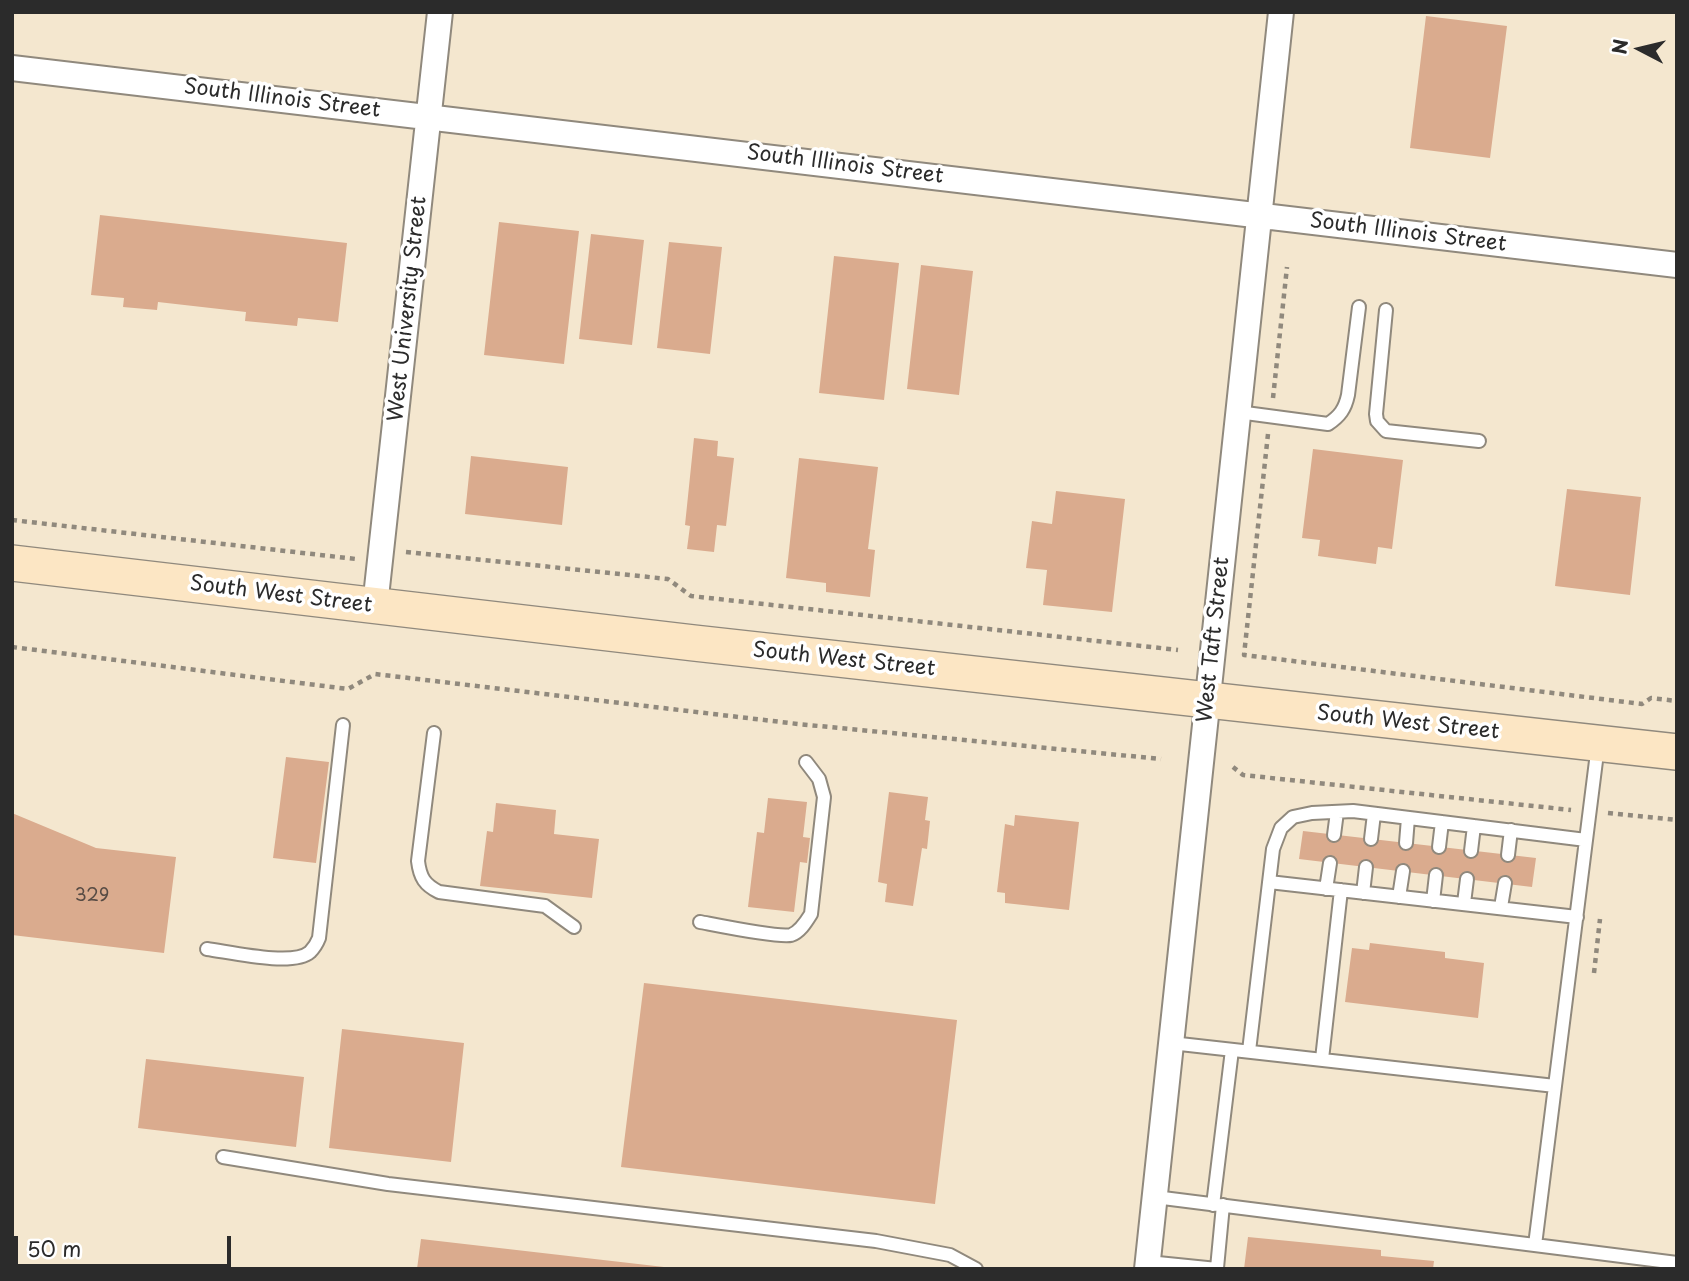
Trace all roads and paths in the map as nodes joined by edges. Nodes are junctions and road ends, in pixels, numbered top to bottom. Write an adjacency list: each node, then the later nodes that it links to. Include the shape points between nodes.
1 (440, 12): 4 (street, West University Street)
2 (1282, 12): 5 (street, West Taft Street)
3 (12, 68): 4 (street, South Illinois Street)
4 (429, 116): 5 (street, South Illinois Street); 14 (street, West University Street)
5 (1259, 215): 6 (street, South Illinois Street); 10 (street, West Taft Street)
6 (1677, 265)
7 (1287, 267): 11 (path)
8 (1359, 307): 11 (lane, via 1349,395 1342,413 1328,424)
9 (1387, 310): 12 (lane, via 1377,422 1386,431)
10 (1238, 412): 11 (lane); 19 (street, West Taft Street)
11 (1270, 416): 20 (path, via 1244,655 1642,704 1651,698)
12 (1479, 441)
13 (12, 520): 14 (path, via 355,559)
14 (380, 556): 16 (street, West University Street); 18 (path, via 409,552 668,579 691,596)
15 (12, 563): 16 (main road, South West Street)
16 (375, 606): 19 (main road, South West Street)
17 (12, 647): 25 (path, via 348,688 375,674 785,723)
18 (1178, 650)
19 (1207, 700): 23 (main road, South West Street); 61 (street, West Taft Street)
20 (1677, 701)
21 (343, 725): 60 (lane, via 315,946 288,959)
22 (434, 733): 59 (lane, via 418,861 428,887 545,906)
23 (1598, 744): 24 (main road, South West Street); 29 (lane)
24 (1677, 752)
25 (1161, 760)
26 (806, 762): 58 (lane, via 819,779 824,797 811,914 802,928 791,935)
27 (1233, 767): 29 (path, via 1243,775)
28 (1338, 811): 30 (lane); 36 (lane); 48 (lane, via 1293,817 1281,828)
29 (1590, 812): 32 (path); 38 (lane)
30 (1374, 814): 31 (lane); 37 (lane)
31 (1408, 818): 33 (lane); 39 (lane)
32 (1677, 820)
33 (1442, 822): 34 (lane); 40 (lane)
34 (1474, 826): 35 (lane); 41 (lane)
35 (1511, 831): 38 (lane); 42 (lane)
36 (1334, 835)
37 (1371, 839)
38 (1586, 841): 57 (lane)
39 (1406, 843)
40 (1439, 847)
41 (1471, 850)
42 (1508, 855)
43 (1330, 863): 50 (lane)
44 (1366, 867): 52 (lane)
45 (1403, 872): 53 (lane)
46 (1436, 875): 54 (lane)
47 (1467, 879): 55 (lane)
48 (1269, 882): 50 (lane); 63 (lane)
49 (1505, 883): 56 (lane)
50 (1326, 888): 51 (lane)
51 (1341, 890): 52 (lane); 64 (lane)
52 (1363, 893): 53 (lane)
53 (1399, 897): 54 (lane)
54 (1433, 901): 55 (lane)
55 (1464, 903): 56 (lane)
56 (1501, 907): 57 (lane)
57 (1577, 917): 65 (lane)
58 (700, 922)
59 (574, 927)
60 (207, 949)
61 (1171, 1042): 62 (lane); 67 (street, West Taft Street)
62 (1232, 1050): 63 (lane); 68 (lane)
63 (1250, 1051): 64 (lane)
64 (1322, 1059): 65 (lane)
65 (1555, 1086): 69 (lane)
66 (223, 1157): 73 (lane, via 388,1184 876,1241 950,1255)
67 (1155, 1197): 68 (lane); 71 (street, West Taft Street)
68 (1218, 1205): 69 (lane); 72 (lane)
69 (1535, 1245): 70 (lane)
70 (1677, 1262)
71 (1147, 1265): 72 (lane)
72 (1217, 1268)
73 (976, 1269)

